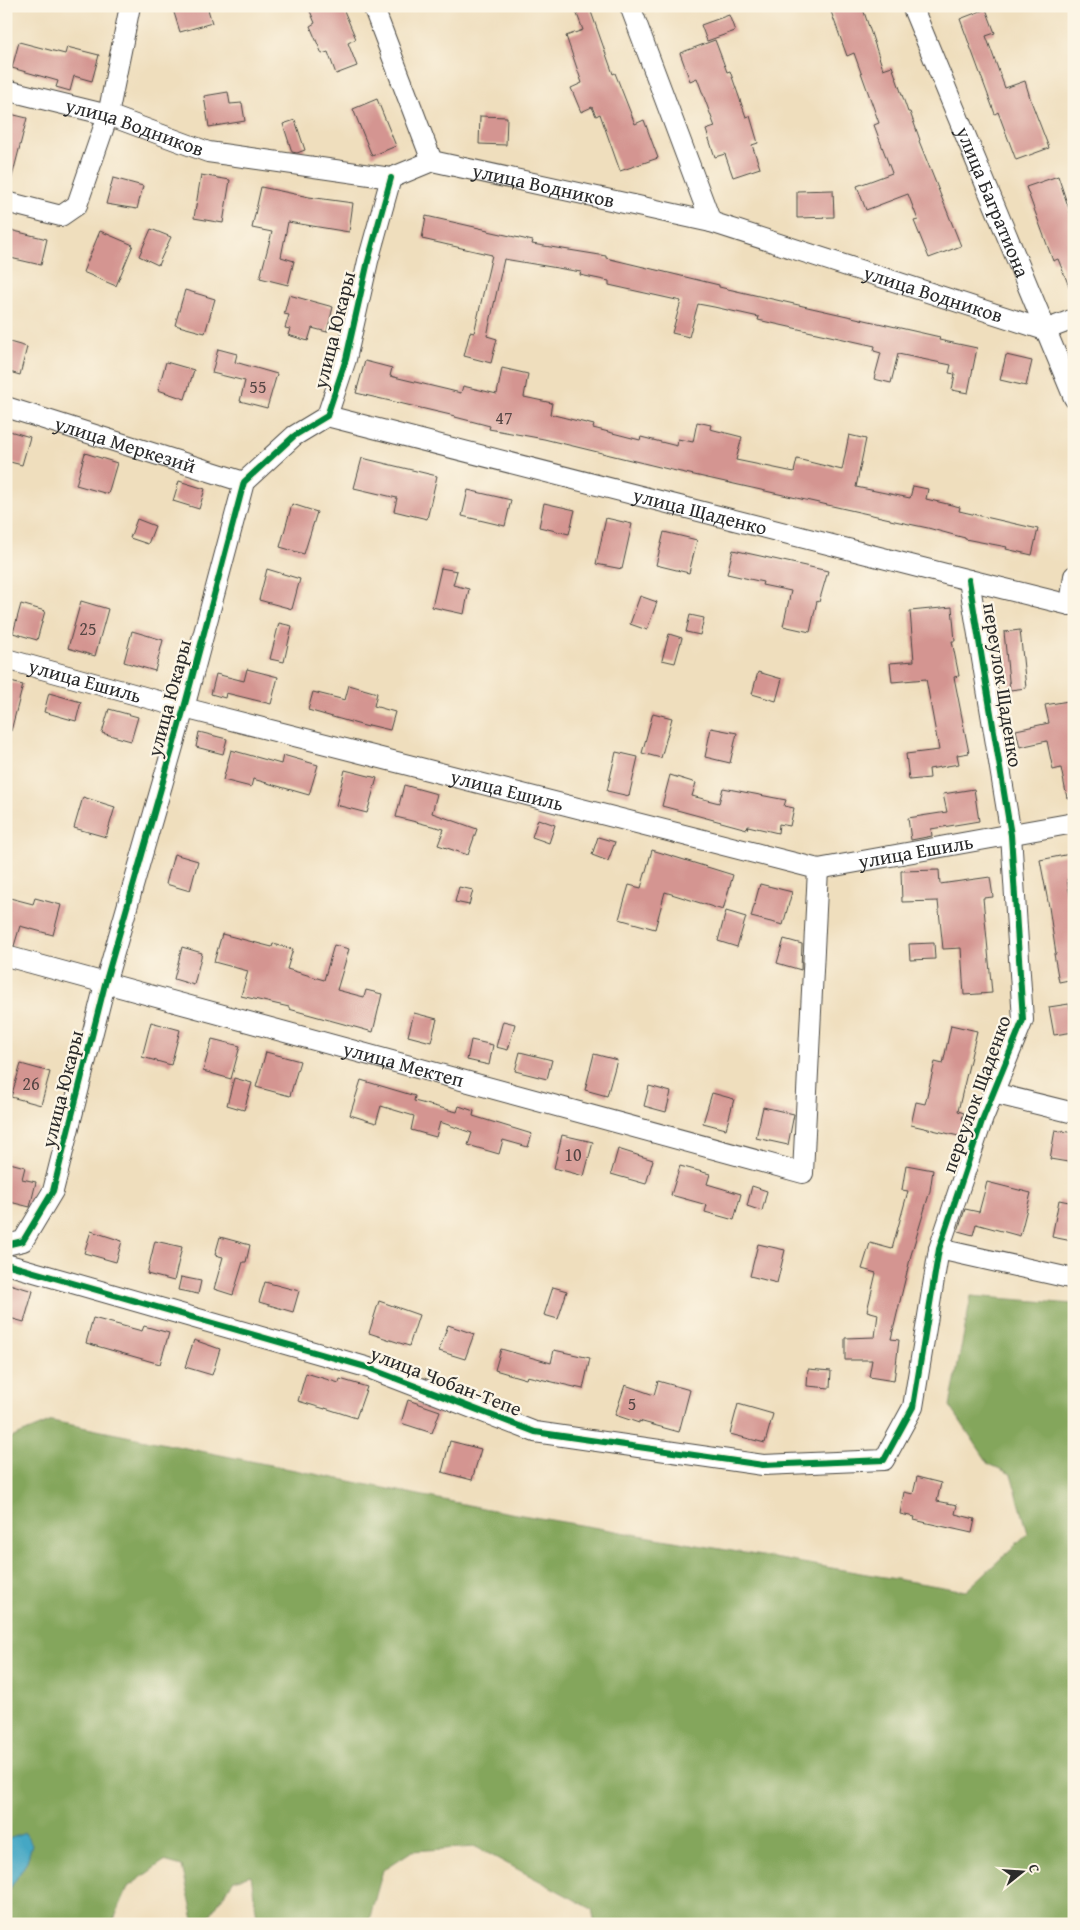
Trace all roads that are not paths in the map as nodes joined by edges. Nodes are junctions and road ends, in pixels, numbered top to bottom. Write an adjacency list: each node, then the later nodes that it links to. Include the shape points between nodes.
1 (130, 6): 6 (street)
2 (373, 6): 7 (street)
3 (630, 6): 10 (street)
4 (912, 6): 12 (street, улица Багратиона)
5 (6, 90): 6 (street, улица Водников)
6 (108, 115): 8 (street, улица Водников, via 208,152); 9 (street, via 77,205 61,216)
7 (432, 161): 8 (street); 10 (street, улица Водников)
8 (391, 178): 15 (street, улица Юкары, via 346,359)
9 (6, 202)
10 (711, 222): 12 (street, улица Водников)
11 (1074, 319): 12 (street)
12 (1045, 330): 13 (street, улица Багратиона)
13 (1074, 398)
14 (6, 407): 16 (street, улица Меркезий)
15 (327, 416): 16 (street, улица Юкары, via 294,436); 18 (street, улица Щаденко)
16 (244, 482): 21 (street, улица Юкары)
17 (1074, 576): 19 (street)
18 (969, 580): 19 (street, улица Щаденко); 23 (street, переулок Щаденко)
19 (1072, 604)
20 (6, 659): 21 (street, улица Ешиль)
21 (184, 708): 24 (street, улица Ешиль); 26 (street, улица Юкары)
22 (1074, 823): 23 (street, улица Ешиль)
23 (1011, 835): 24 (street, улица Ешиль); 27 (street, переулок Щаденко, via 1023,1020)
24 (818, 869): 26 (street, улица Мектеп, via 803,1174)
25 (6, 956): 26 (street, улица Мектеп)
26 (105, 984): 29 (street, улица Юкары, via 53,1191 23,1241)
27 (993, 1093): 28 (street); 30 (street, переулок Щаденко)
28 (1074, 1113)
29 (6, 1245)
30 (939, 1249): 32 (street); 33 (street, переулок Щаденко, via 913,1407)
31 (6, 1264): 33 (street, улица Чобан-Тепе, via 366,1367 535,1432 763,1465)
32 (1074, 1279)
33 (884, 1460)

